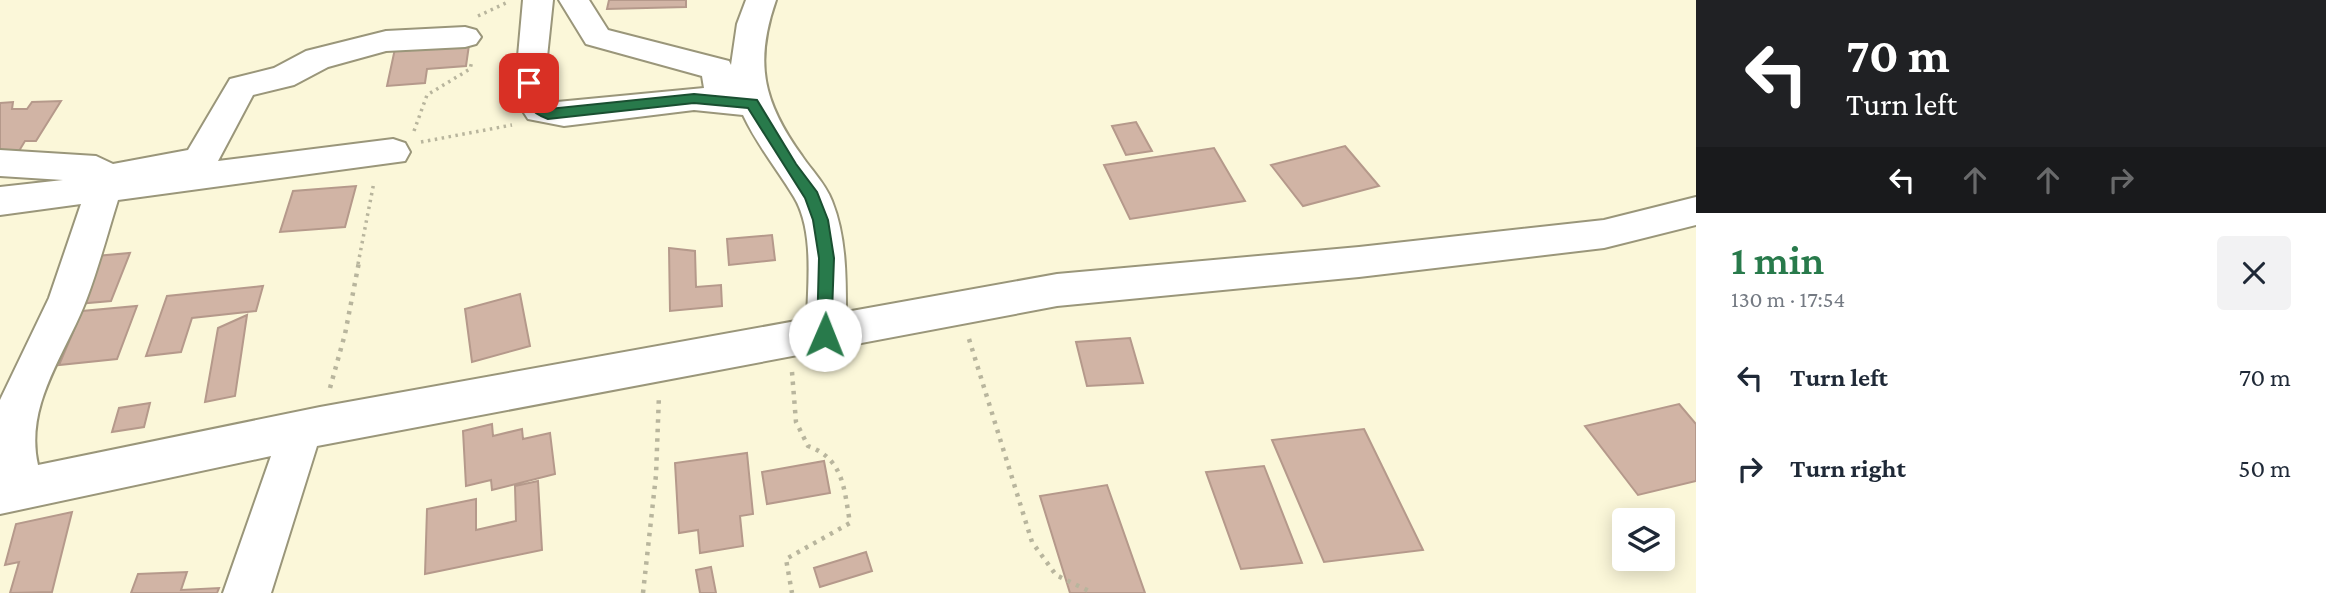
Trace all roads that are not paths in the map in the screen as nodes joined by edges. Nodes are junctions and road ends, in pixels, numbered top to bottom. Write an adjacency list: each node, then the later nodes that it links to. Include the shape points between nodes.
1 (538, 0): 5 (street, via 529,83 531,100 548,114)
2 (574, 0): 5 (street, via 597,37 718,69 718,84)
3 (761, 0): 5 (street, via 754,16)
4 (465, 37): 8 (street, via 386,41 317,59 283,77 249,83 242,87 198,161)
5 (750, 91): 11 (street, via 791,168 812,196 820,220 827,258)
6 (397, 149): 8 (street)
7 (0, 163): 8 (street, via 96,169)
8 (106, 183): 9 (street); 13 (street, via 68,298 13,421)
9 (0, 201)
10 (1696, 211): 11 (street, via 1604,234 1057,290)
11 (809, 338): 12 (street)
12 (310, 428): 13 (street); 14 (street)
13 (11, 490)
14 (247, 593)

